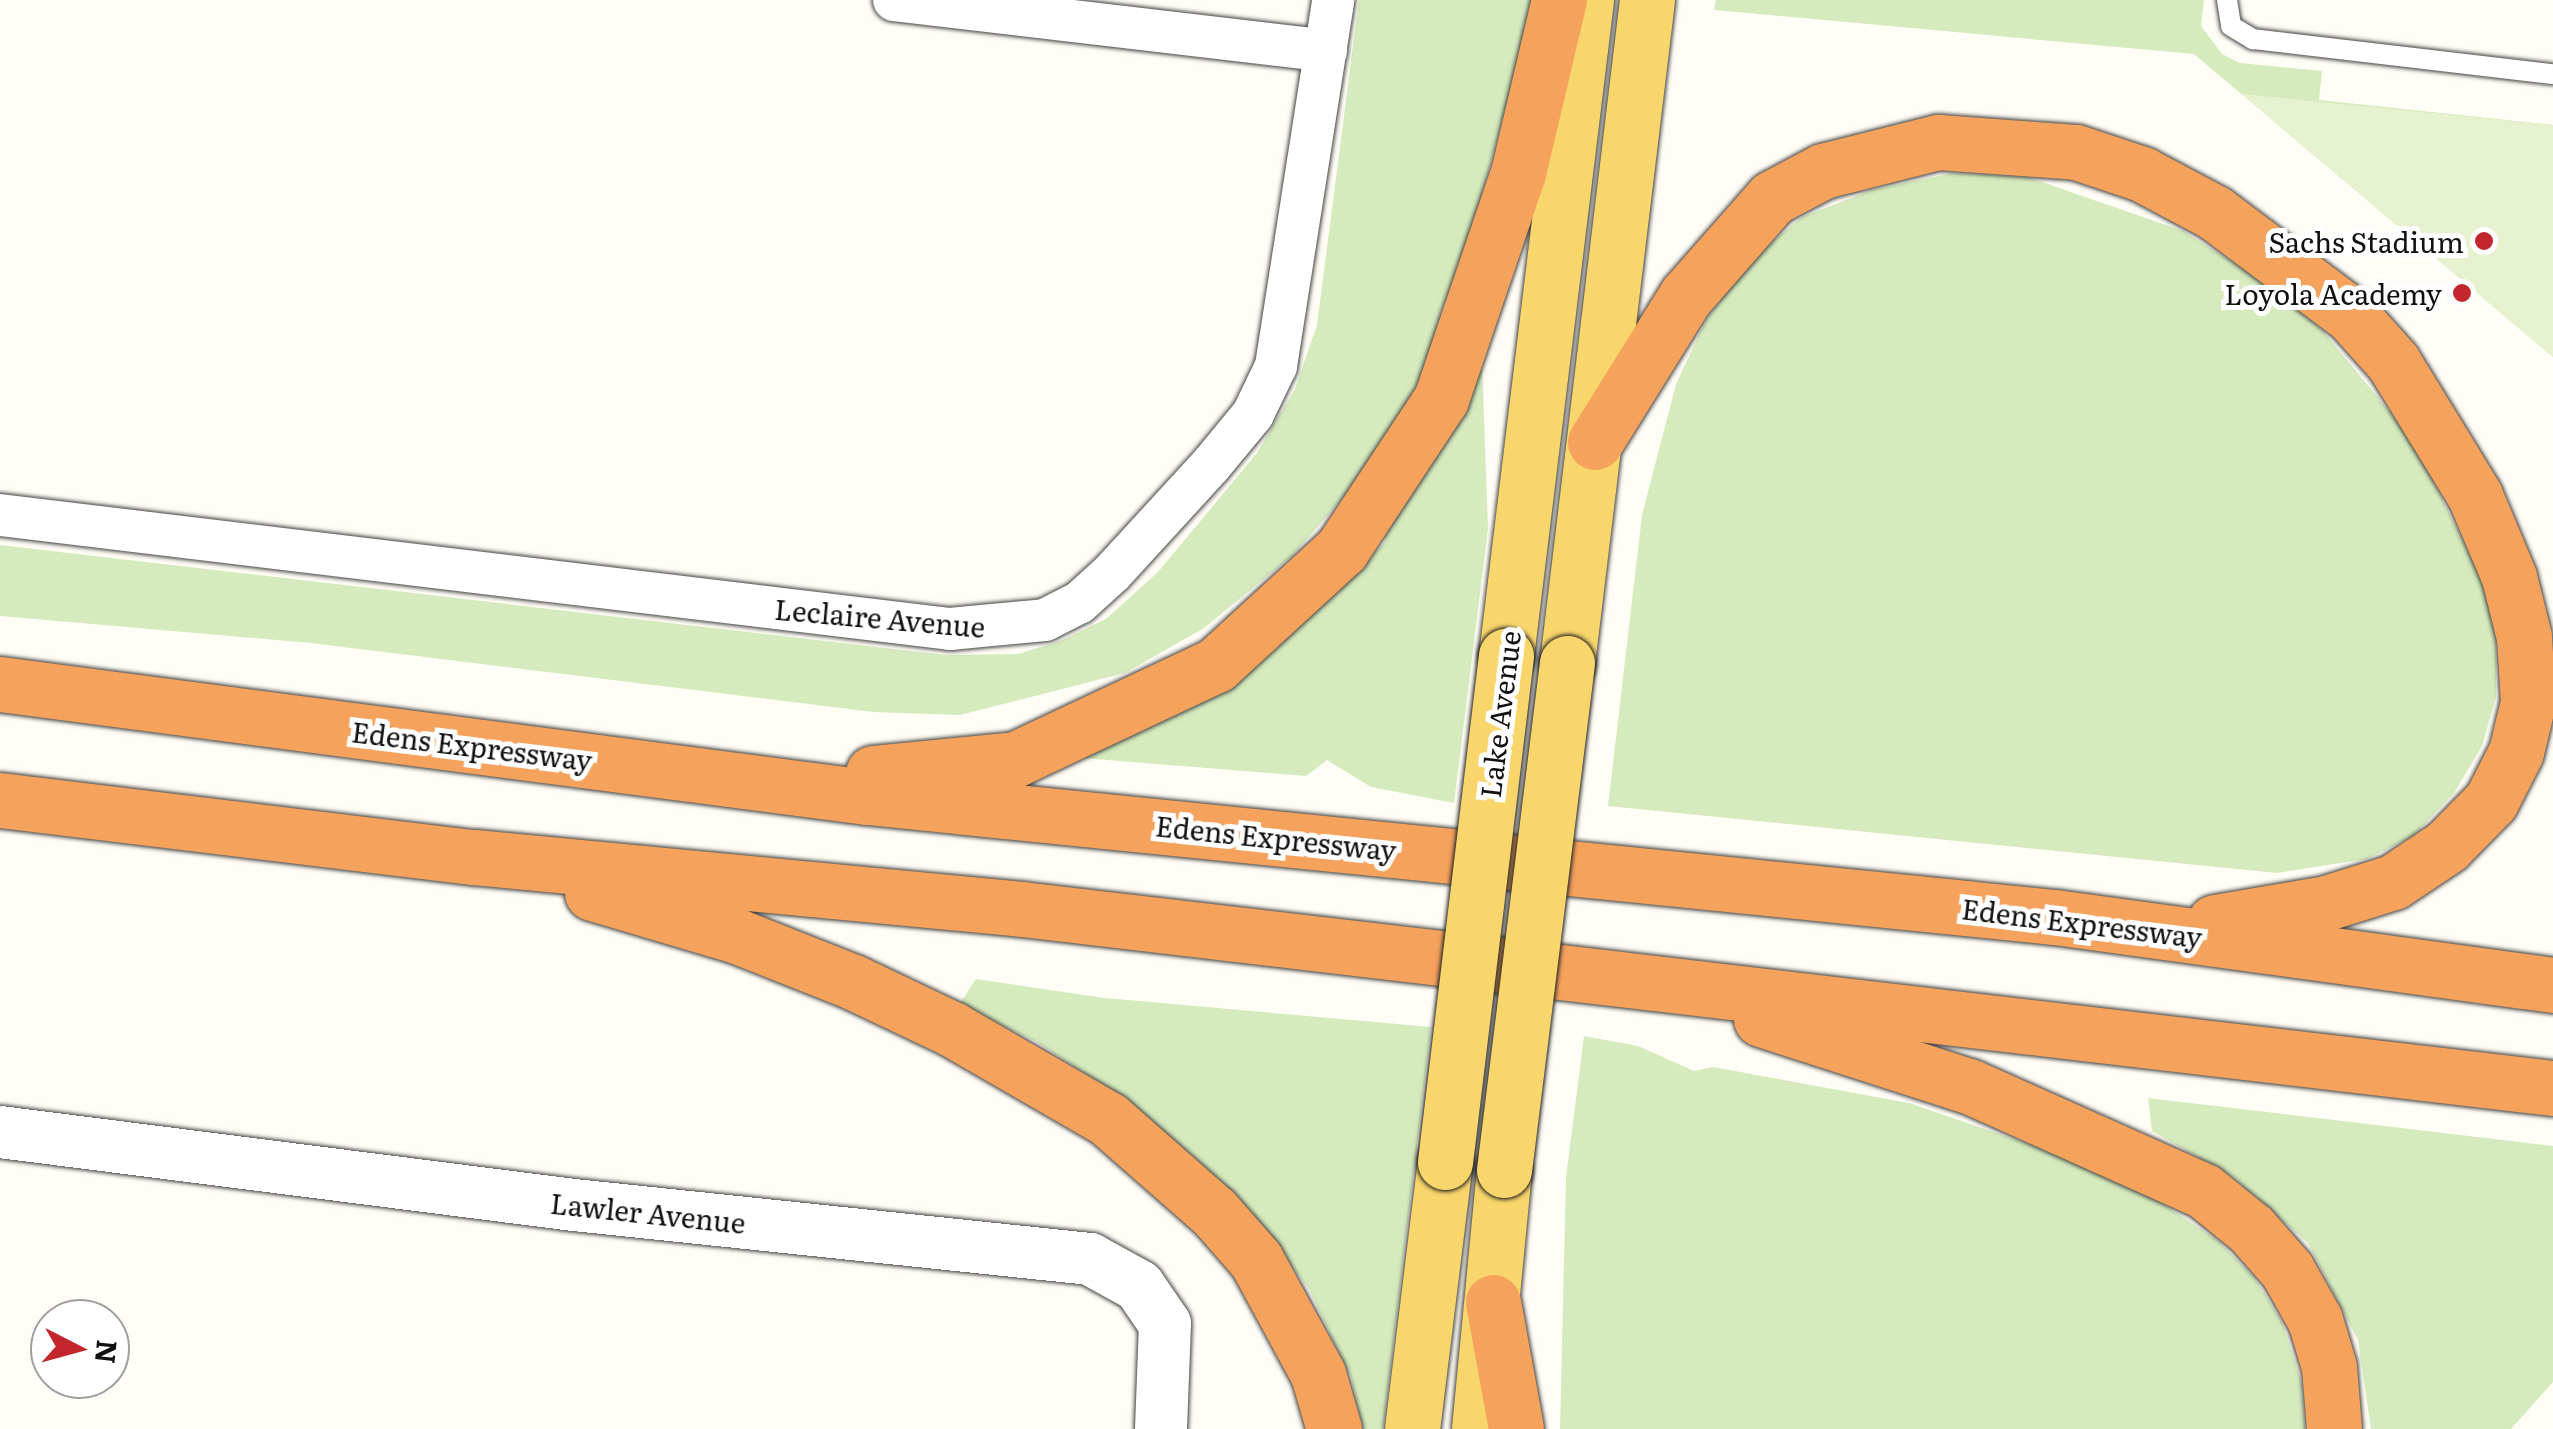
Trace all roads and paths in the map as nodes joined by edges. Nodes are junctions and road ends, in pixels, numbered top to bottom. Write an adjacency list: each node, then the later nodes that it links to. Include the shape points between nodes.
1 (894, 0): 7 (street)
2 (1332, 0): 7 (street, Leclaire Avenue)
3 (1559, 0): 12 (highway, via 1518,173 1441,399 1342,549 1216,666 1016,759)
4 (1586, 0): 23 (main road, Lake Avenue, bridge)
5 (1647, 0): 9 (main road)
6 (2227, 0): 8 (lane, via 2231,26 2253,40)
7 (1326, 52): 10 (street, Leclaire Avenue, via 1290,307 1276,366 1253,414 1112,572 1079,603 1046,620 950,629)
8 (2553, 74)
9 (1595, 442): 15 (highway, via 1686,296 1772,198 1823,171 1938,142 2076,152 2142,174 2214,214 2351,315 2434,422 2509,577 2524,637 2528,702 2516,752 2492,801 2447,846 2393,882 2326,903); 20 (main road, bridge)
10 (0, 515)
11 (0, 684): 12 (highway, Edens Expressway)
12 (766, 784): 15 (highway, Edens Expressway)
13 (0, 800): 14 (highway)
14 (474, 858): 16 (highway, via 1022,909); 22 (highway, via 737,936 853,982 952,1029 1108,1119 1214,1212 1256,1260 1318,1374)
15 (2166, 930): 17 (highway, Edens Expressway)
16 (1644, 982): 18 (highway); 26 (highway, via 1968,1086 2204,1191 2287,1270 2315,1320 2330,1367)
17 (2553, 985)
18 (2553, 1088)
19 (0, 1132): 21 (street, Lawler Avenue, via 574,1205 1090,1259 1139,1286 1165,1324)
20 (1492, 1302): 24 (main road); 25 (highway)
21 (1162, 1429)
22 (1334, 1429)
23 (1412, 1429)
24 (1479, 1429)
25 (1516, 1429)
26 (2334, 1429)

